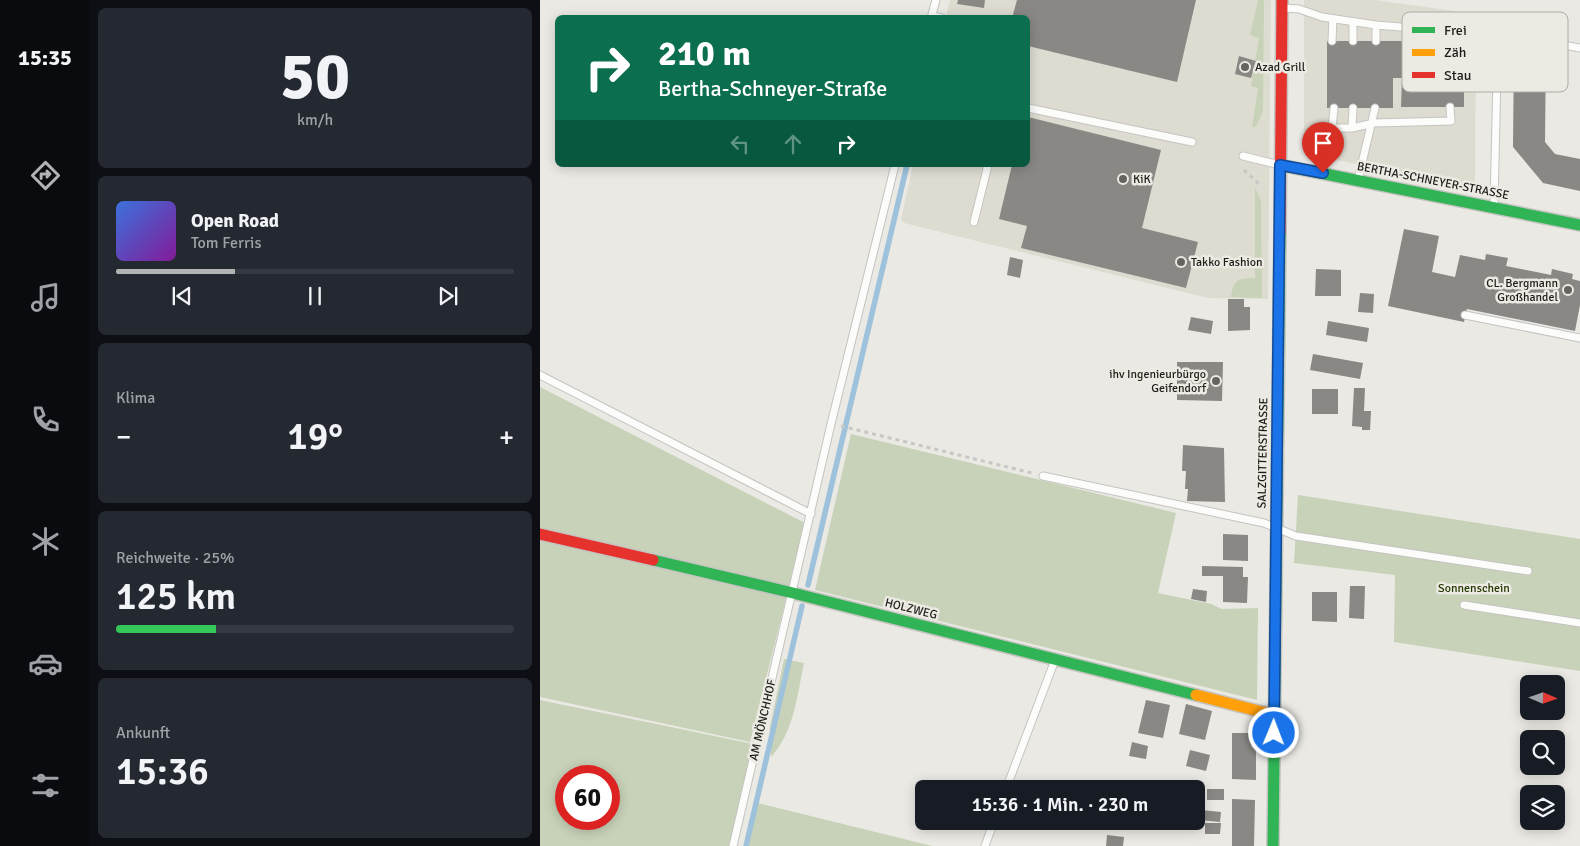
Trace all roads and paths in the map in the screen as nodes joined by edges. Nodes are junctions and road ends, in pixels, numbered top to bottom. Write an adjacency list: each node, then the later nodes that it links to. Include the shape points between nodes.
1 (936, 0): 3 (lane)
2 (1282, 4): 4 (lane); 21 (street, SALZGITTERSTRASSE)
3 (932, 15)
4 (1333, 19): 5 (lane); 8 (lane)
5 (1353, 22): 6 (lane); 9 (lane)
6 (1376, 25): 7 (lane); 10 (lane)
7 (1402, 27)
8 (1332, 41)
9 (1352, 41)
10 (1376, 41)
11 (1497, 92): 25 (lane)
12 (1450, 107): 17 (lane, via 1451,121)
13 (1030, 108): 19 (lane)
14 (1334, 108): 18 (lane, via 1332,128)
15 (1353, 108): 18 (lane)
16 (1375, 108): 17 (lane)
17 (1374, 123): 18 (lane); 24 (lane)
18 (1352, 128)
19 (1192, 142)
20 (1243, 156): 21 (lane)
21 (1280, 165): 24 (street, BERTHA-SCHNEYER-STRASSE); 34 (street, SALZGITTERSTRASSE)
22 (895, 167): 33 (lane, AM MÖNCHHOF)
23 (988, 167): 26 (lane)
24 (1358, 180): 25 (street, BERTHA-SCHNEYER-STRASSE)
25 (1494, 208): 27 (street, BERTHA-SCHNEYER-STRASSE)
26 (974, 222)
27 (1580, 225)
28 (1466, 315): 29 (lane)
29 (1580, 338)
30 (540, 374): 33 (lane)
31 (854, 429): 32 (path)
32 (1043, 476): 34 (lane)
33 (811, 514): 37 (lane, AM MÖNCHHOF)
34 (1276, 528): 36 (lane, via 1296,536); 41 (street, SALZGITTERSTRASSE)
35 (540, 534): 37 (street, HOLZWEG)
36 (1528, 571)
37 (793, 593): 40 (street, HOLZWEG); 44 (lane, AM MÖNCHHOF)
38 (1464, 606): 39 (lane)
39 (1580, 623)
40 (1055, 660): 41 (street, HOLZWEG); 42 (lane)
41 (1274, 715): 46 (street, SALZGITTERSTRASSE)
42 (1009, 780)
43 (991, 830): 45 (lane)
44 (733, 846)
45 (985, 846)
46 (1273, 846)

